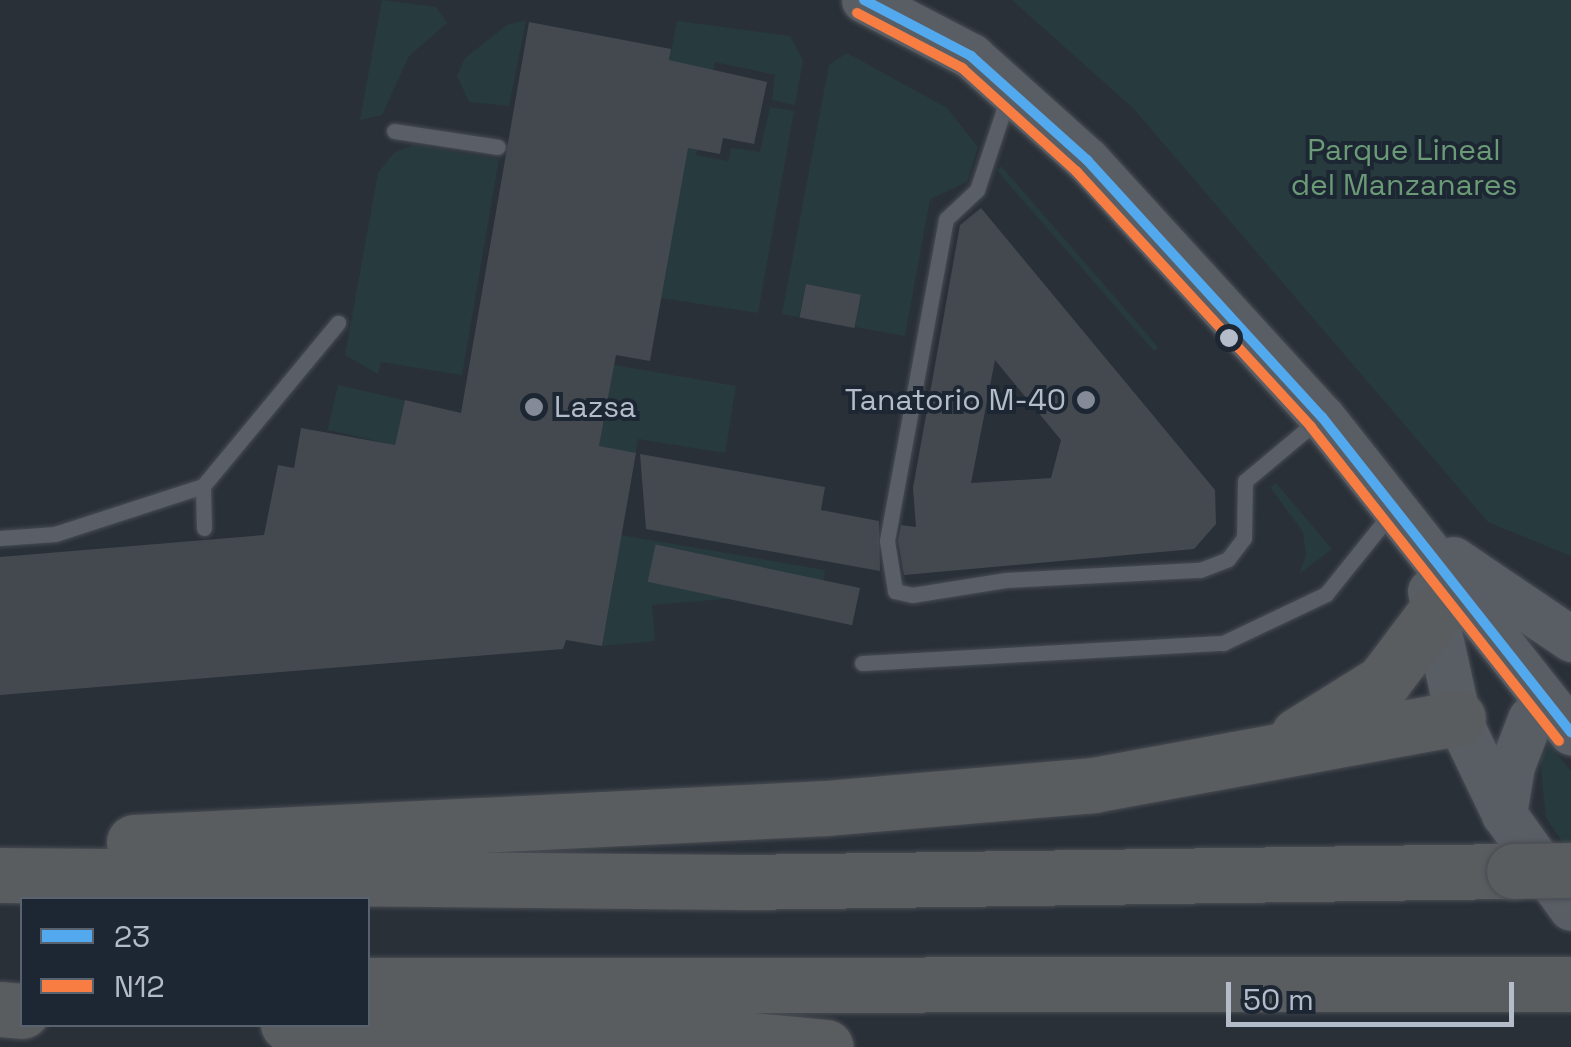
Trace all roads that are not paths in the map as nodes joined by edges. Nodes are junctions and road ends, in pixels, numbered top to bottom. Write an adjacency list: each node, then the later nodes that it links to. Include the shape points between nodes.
1 (864, 0): 2 (main road, via 971,56)
2 (1010, 90): 6 (main road, via 1087,160); 6 (lane, via 977,190 946,219 887,541 895,591 912,596 1006,580 1200,570 1228,559 1244,538 1245,481)
3 (394, 130): 4 (lane)
4 (498, 147)
5 (338, 323): 7 (lane)
6 (1322, 417): 8 (main road)
7 (204, 486): 9 (lane); 10 (lane, via 55,534)
8 (1407, 521): 11 (main road); 12 (main road); 13 (lane, via 1326,594 1222,643); 14 (main road)
9 (204, 528)
10 (0, 538)
11 (1435, 613): 15 (main road); 16 (highway, via 1383,682 1322,725)
12 (1571, 639)
13 (862, 663)
14 (1563, 710): 15 (main road); 17 (main road, via 1530,719)
15 (1458, 718): 16 (highway); 17 (main road)
16 (1244, 758): 18 (highway, via 1092,784 826,808)
17 (1504, 814): 21 (main road)
18 (0, 850)
19 (1571, 870): 20 (highway, bridge, via 741,882)
20 (0, 875)
21 (1571, 908)
22 (1571, 984): 23 (highway)
23 (370, 985)
24 (370, 1027): 25 (highway)
25 (826, 1047)

